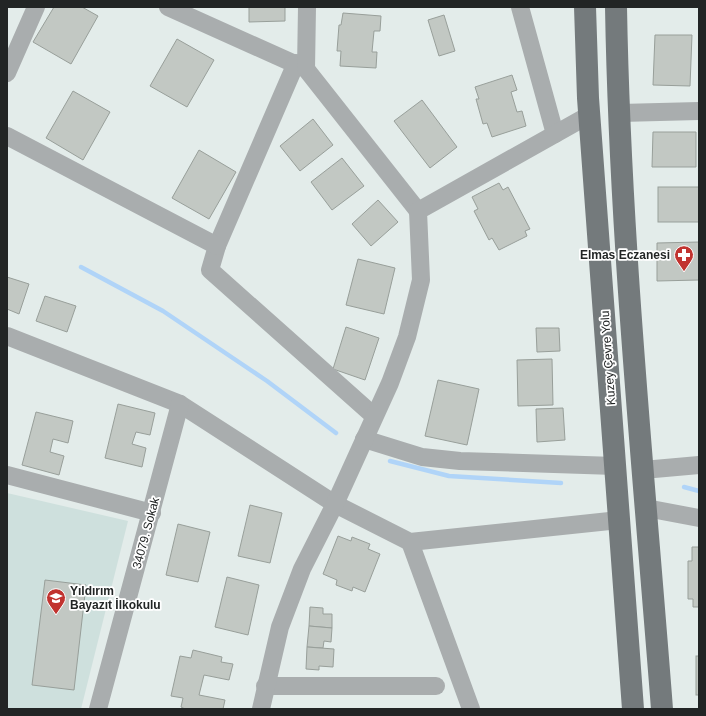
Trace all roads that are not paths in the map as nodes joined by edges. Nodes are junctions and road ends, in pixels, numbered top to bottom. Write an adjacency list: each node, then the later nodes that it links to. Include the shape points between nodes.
1 (36, 7): 8 (street)
2 (168, 7): 7 (street)
3 (307, 7): 7 (street)
4 (520, 7): 12 (street)
5 (585, 7): 11 (main road, Kuzey Çevre Yolu)
6 (616, 7): 10 (main road)
7 (301, 66): 14 (street); 15 (street)
8 (7, 73)
9 (699, 111): 10 (street)
10 (620, 113): 22 (main road, via 626,246)
11 (589, 115): 12 (street); 21 (main road, Kuzey Çevre Yolu)
12 (555, 134): 14 (street)
13 (7, 136): 15 (street)
14 (418, 211): 18 (street, via 421,280 407,337 390,383)
15 (217, 246): 18 (street, via 210,270)
16 (7, 336): 17 (street)
17 (180, 404): 24 (street); 26 (street, 34079. Sokak)
18 (374, 416): 19 (street)
19 (364, 439): 21 (street, via 422,457); 24 (street)
20 (699, 465): 22 (street)
21 (615, 466): 28 (main road, Kuzey Çevre Yolu)
22 (643, 470): 25 (main road)
23 (7, 475): 26 (street)
24 (335, 504): 29 (street); 30 (street, via 302,569 282,619)
25 (646, 508): 27 (street); 36 (main road)
26 (152, 513): 32 (street, 34079. Sokak)
27 (699, 518)
28 (619, 520): 29 (street); 35 (main road, Kuzey Çevre Yolu)
29 (410, 542): 34 (street)
30 (265, 686): 31 (street); 33 (street)
31 (436, 686)
32 (98, 709)
33 (261, 709)
34 (471, 709)
35 (633, 709)
36 (662, 709)

